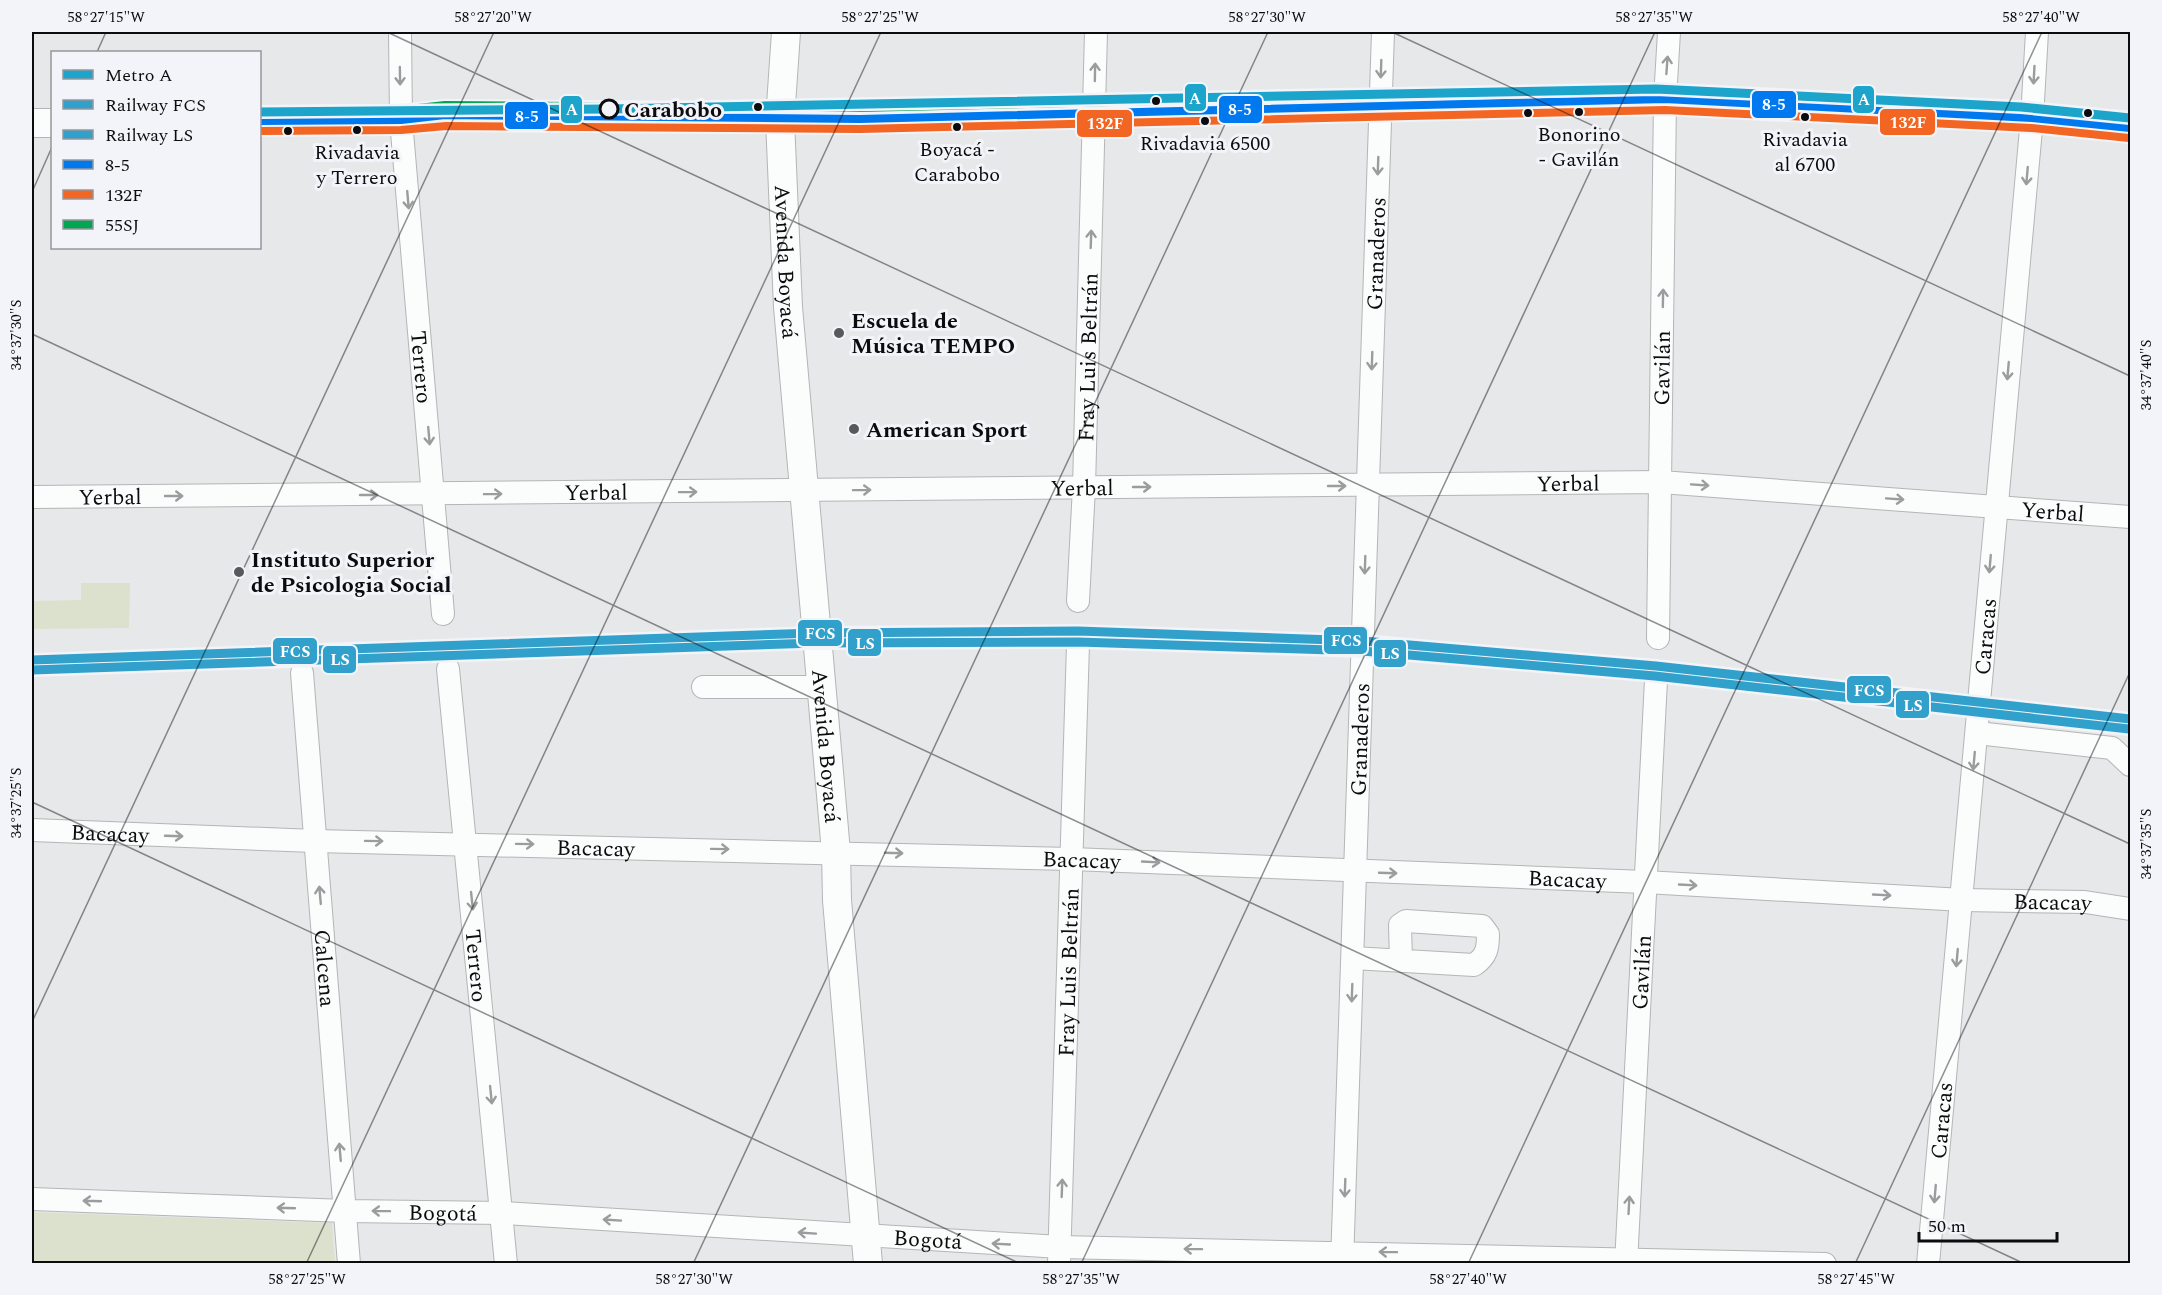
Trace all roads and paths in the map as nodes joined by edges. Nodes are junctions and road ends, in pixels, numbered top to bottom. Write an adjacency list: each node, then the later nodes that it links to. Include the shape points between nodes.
1 (400, 32): 11 (street, Terrero, one-way to 11)
2 (786, 32): 12 (main road, Avenida Boyacá)
3 (1096, 32): 9 (street, Fray Luis Beltrán, one-way to 3)
4 (1383, 32): 8 (street, Granaderos, one-way to 8)
5 (1669, 32): 7 (street, Gavilán, one-way to 5)
6 (2037, 32): 10 (street, Caracas, one-way to 10)
7 (1665, 99): 8 (main road); 10 (main road); 17 (street, Gavilán, one-way to 7)
8 (1380, 107): 9 (main road); 18 (street, Granaderos, one-way to 18)
9 (1094, 112): 12 (main road); 19 (street, Fray Luis Beltrán, one-way to 9)
10 (2032, 118): 16 (main road); 23 (street, Caracas, one-way to 23)
11 (401, 120): 12 (main road, via 457,115); 13 (main road); 21 (street, Terrero, one-way to 21)
12 (780, 120): 20 (main road, Avenida Boyacá, via 788,307)
13 (261, 122)
14 (32, 123): 15 (main road)
15 (51, 123)
16 (2130, 128)
17 (1661, 482): 18 (street, Yerbal); 23 (street, Yerbal, one-way to 23); 27 (street, Gavilán)
18 (1369, 486): 19 (street, Yerbal, one-way to 18); 41 (street, Granaderos, one-way to 41)
19 (1084, 487): 20 (street, Yerbal, one-way to 19); 25 (street, Fray Luis Beltrán)
20 (804, 491): 21 (street, Yerbal, one-way to 20); 33 (main road, Avenida Boyacá)
21 (434, 495): 22 (street, Yerbal, one-way to 21); 26 (street, Terrero)
22 (32, 497)
23 (1995, 506): 24 (street, Yerbal); 34 (street, Caracas, one-way to 34)
24 (2130, 517)
25 (1078, 601)
26 (443, 614)
27 (1658, 638)
28 (1078, 644): 40 (street, Fray Luis Beltrán)
29 (448, 669): 38 (street, Terrero)
30 (302, 673): 37 (street, Calcena)
31 (1656, 680): 42 (street, Gavilán)
32 (703, 687): 33 (street)
33 (821, 687): 39 (main road, Avenida Boyacá)
34 (1977, 733): 35 (street, via 2112,748); 43 (street, Caracas, one-way to 43)
35 (2130, 765)
36 (32, 830): 37 (street, Bacacay, one-way to 37)
37 (315, 841): 38 (street, Bacacay, one-way to 38); 48 (street, Calcena, one-way to 37)
38 (466, 842): 39 (street, Bacacay, one-way to 39); 49 (street, Terrero, one-way to 49)
39 (836, 852): 40 (street, Bacacay, one-way to 40); 50 (main road, Avenida Boyacá)
40 (1072, 859): 41 (street, Bacacay, one-way to 41); 51 (street, Fray Luis Beltrán, one-way to 40)
41 (1356, 872): 42 (street, Bacacay, one-way to 42); 45 (street, Granaderos)
42 (1645, 882): 43 (street, Bacacay, one-way to 43); 53 (street, Gavilán, one-way to 42)
43 (1963, 900): 44 (street, Bacacay, via 2085,902); 57 (street, Caracas, one-way to 57)
44 (2130, 909)
45 (1353, 958): 46 (street); 52 (street, Granaderos, one-way to 52)
46 (1401, 961)
47 (32, 1199): 48 (street, Bogotá, one-way to 47)
48 (345, 1211): 49 (street, Bogotá, one-way to 48); 54 (street, Calcena)
49 (502, 1214): 50 (street, Bogotá, one-way to 49); 55 (street, Terrero)
50 (866, 1250): 51 (street, Bogotá, one-way to 50)
51 (1060, 1255): 52 (street, Bogotá, one-way to 51)
52 (1342, 1257): 53 (street, Bogotá, one-way to 52)
53 (1626, 1260): 56 (street, Bogotá)
54 (349, 1263)
55 (506, 1263)
56 (1825, 1263)
57 (1928, 1263)

